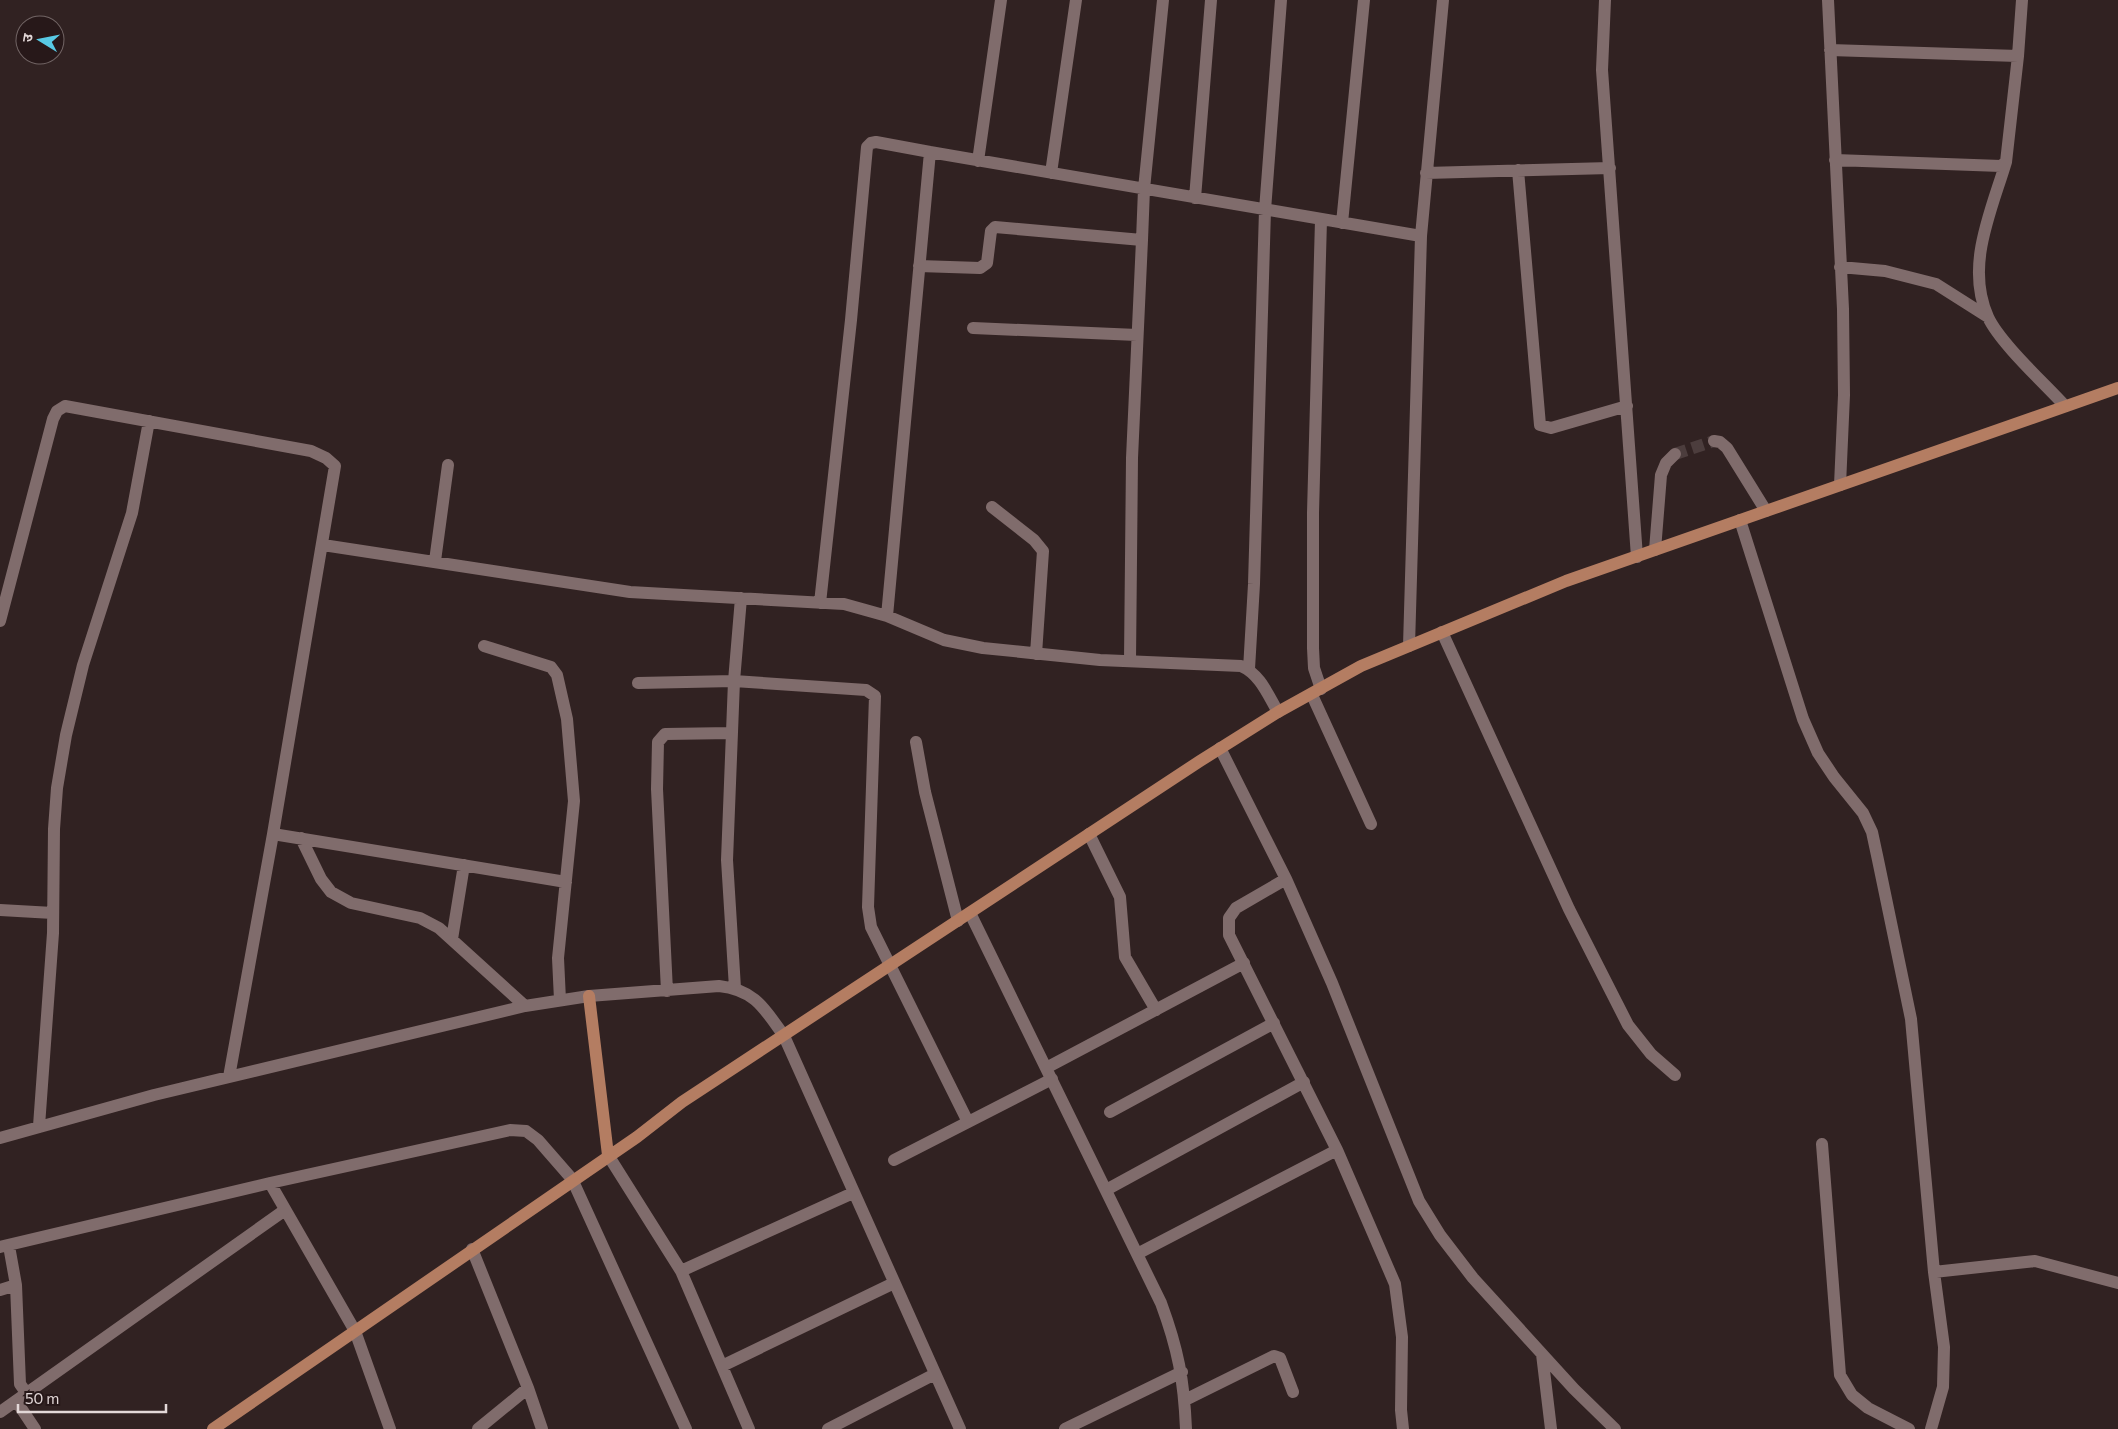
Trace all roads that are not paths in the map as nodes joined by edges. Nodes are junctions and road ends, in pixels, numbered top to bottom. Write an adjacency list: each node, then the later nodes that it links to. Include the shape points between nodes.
1 (1001, 0): 15 (street)
2 (1076, 0): 20 (street)
3 (1163, 0): 21 (street)
4 (1211, 0): 22 (street)
5 (1281, 0): 23 (street)
6 (1364, 0): 25 (street)
7 (1442, 0): 19 (street)
8 (1605, 0): 17 (street, via 1602,70)
9 (1828, 0): 11 (street)
10 (2022, 0): 12 (street)
11 (1830, 50): 12 (street); 14 (street)
12 (2018, 56): 16 (street)
13 (930, 152): 15 (street); 28 (street); 49 (street, via 876,142 867,147)
14 (1835, 160): 16 (street, via 2001,166); 29 (street)
15 (978, 161): 20 (street)
16 (2006, 162): 30 (street, via 1985,228 1979,259 1980,289)
17 (1610, 168): 18 (street); 34 (street)
18 (1518, 170): 19 (street); 34 (street, via 1540,425 1551,428)
19 (1426, 172): 26 (street)
20 (1052, 173): 21 (street)
21 (1144, 189): 22 (street); 27 (street)
22 (1195, 198): 23 (street)
23 (1265, 210): 24 (street); 57 (street)
24 (1321, 220): 25 (street); 60 (street, via 1313,513 1312,648)
25 (1342, 223): 26 (street)
26 (1421, 236): 54 (street)
27 (1142, 240): 28 (street, via 995,227 991,231 987,263 980,268); 32 (street)
28 (919, 266): 50 (street)
29 (1840, 267): 30 (street, via 1894,273 1936,284); 40 (street, via 1844,395)
30 (1988, 317): 35 (street, via 1998,333)
31 (973, 328): 32 (street)
32 (1137, 335): 56 (street)
33 (2118, 388): 35 (main road)
34 (1627, 406): 46 (street)
35 (2065, 406): 40 (main road)
36 (149, 421): 44 (street, via 311,451 326,458 335,466); 51 (street, via 65,406 58,410); 73 (street, via 132,513 84,665 66,735 54,828)
37 (1714, 441): 42 (street, via 1727,448)
38 (1675, 454): 45 (street, via 1661,475)
39 (448, 465): 47 (street)
40 (1840, 485): 42 (main road)
41 (992, 507): 55 (street, via 1034,540 1043,552)
42 (1766, 511): 43 (main road)
43 (1740, 520): 45 (main road); 108 (street, via 1803,719 1818,753 1863,813 1872,832 1911,1018)
44 (323, 545): 47 (street); 66 (street)
45 (1655, 550): 46 (main road)
46 (1636, 557): 52 (main road, via 1566,581)
47 (435, 561): 48 (street, via 630,592)
48 (741, 598): 49 (street); 58 (street)
49 (820, 603): 50 (street, via 844,604)
50 (887, 616): 55 (street, via 954,643)
51 (0, 622)
52 (1442, 632): 54 (main road); 88 (street, via 1569,909 1628,1025 1651,1054)
53 (484, 646): 71 (street, via 545,664 557,675 567,719 573,778 573,825)
54 (1409, 646): 60 (main road, via 1361,666)
55 (1036, 654): 56 (street)
56 (1130, 661): 57 (street)
57 (1249, 669): 61 (street, via 1258,677)
58 (734, 681): 59 (street); 62 (street); 78 (street, via 866,690 875,696 868,907 871,927)
59 (638, 683)
60 (1317, 692): 61 (main road); 65 (street)
61 (1278, 712): 64 (main road)
62 (732, 733): 79 (street, via 727,860); 80 (street, via 665,734 658,742 657,789)
63 (916, 742): 75 (street, via 925,792)
64 (1220, 748): 67 (main road); 70 (street)
65 (1371, 824)
66 (273, 834): 68 (street); 89 (street)
67 (1089, 834): 74 (main road); 84 (street, via 1120,897 1125,957)
68 (301, 838): 69 (street); 76 (street, via 321,879 340,899 420,918 439,928)
69 (464, 865): 71 (street); 76 (street)
70 (1286, 879): 77 (street, via 1236,908 1229,918 1229,935); 114 (street, via 1332,983 1419,1201 1473,1278)
71 (566, 882): 82 (street, via 558,958)
72 (0, 910): 73 (street)
73 (53, 913): 93 (street)
74 (970, 913): 75 (main road); 87 (street)
75 (958, 921): 78 (main road)
76 (452, 940): 83 (street)
77 (1244, 963): 84 (street); 85 (street)
78 (889, 967): 86 (main road); 92 (street)
79 (735, 988): 80 (street, via 719,986); 86 (street, via 760,1002)
80 (667, 991): 81 (street)
81 (589, 996): 82 (street); 97 (main road)
82 (560, 1000): 83 (street)
83 (525, 1006): 89 (street)
84 (1156, 1010): 87 (street)
85 (1274, 1023): 90 (street); 91 (street)
86 (784, 1036): 97 (main road); 102 (street)
87 (1049, 1074): 92 (street); 101 (street)
88 (1675, 1075)
89 (229, 1077): 93 (street)
90 (1304, 1082): 96 (street); 101 (street)
91 (1110, 1112)
92 (968, 1122): 98 (street)
93 (39, 1126): 94 (street)
94 (0, 1138)
95 (1822, 1144): 137 (street, via 1840,1375 1852,1396)
96 (1337, 1150): 106 (street); 134 (street, via 1395,1284 1402,1337)
97 (608, 1155): 99 (main road); 107 (street)
98 (894, 1160)
99 (572, 1179): 100 (street, via 538,1140 526,1131 510,1130); 105 (main road); 128 (street)
100 (270, 1183): 103 (street); 104 (street)
101 (1106, 1190): 106 (street)
102 (853, 1193): 107 (street); 109 (street)
103 (285, 1210): 113 (street); 120 (street)
104 (4, 1246): 111 (street)
105 (472, 1249): 113 (main road); 118 (street)
106 (1137, 1254): 116 (street, via 1174,1337)
107 (681, 1271): 115 (street)
108 (1934, 1272): 110 (street, via 2035,1260); 138 (street, via 1945,1371)
109 (894, 1283): 115 (street); 117 (street)
110 (2118, 1283)
111 (16, 1285): 112 (street); 120 (street)
112 (0, 1290)
113 (355, 1332): 124 (main road); 125 (street)
114 (1542, 1354): 135 (street); 136 (street)
115 (722, 1366): 129 (street)
116 (1182, 1372): 121 (street); 132 (street)
117 (935, 1374): 130 (street); 131 (street)
118 (528, 1388): 126 (street); 127 (street)
119 (1293, 1392): 121 (street, via 1280,1358 1274,1356)
120 (22, 1398): 122 (street); 123 (street)
121 (1185, 1400): 133 (street)
122 (0, 1412)
123 (35, 1429)
124 (213, 1429)
125 (390, 1429)
126 (478, 1429)
127 (542, 1429)
128 (686, 1429)
129 (749, 1429)
130 (828, 1429)
131 (960, 1429)
132 (1065, 1429)
133 (1186, 1429)
134 (1403, 1429)
135 (1551, 1429)
136 (1615, 1429)
137 (1909, 1429)
138 (1931, 1429)

